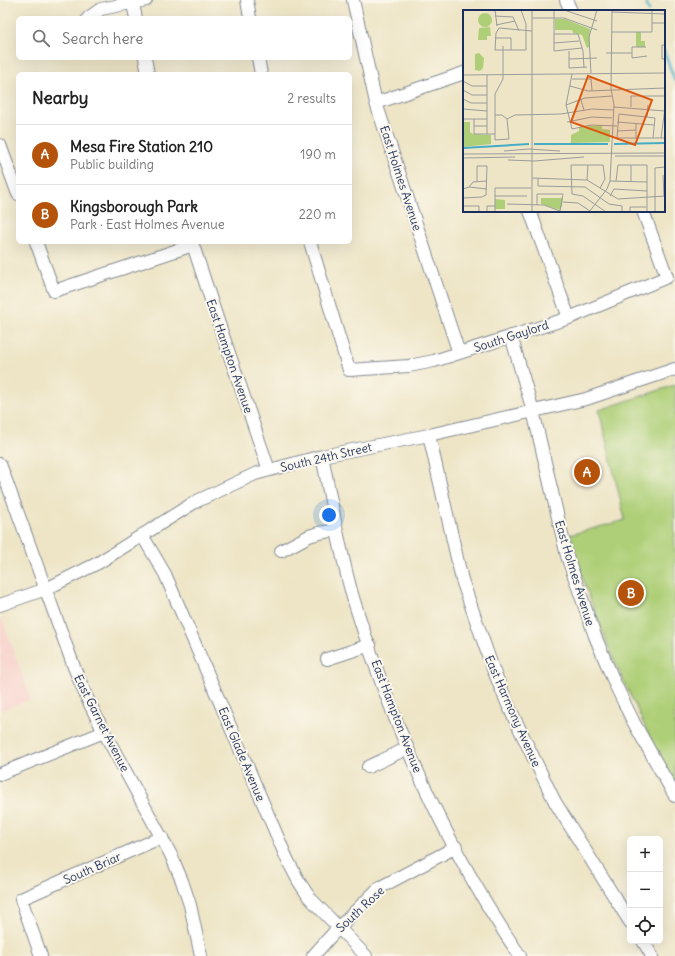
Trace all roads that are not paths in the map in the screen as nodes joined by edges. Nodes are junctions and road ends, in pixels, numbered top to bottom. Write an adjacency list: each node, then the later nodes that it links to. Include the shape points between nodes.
1 (146, 0): 5 (street)
2 (247, 0): 9 (street)
3 (353, 0): 15 (street, East Holmes Avenue)
4 (566, 0): 6 (street)
5 (132, 1): 7 (street, via 101,9); 8 (street)
6 (571, 10)
7 (91, 16)
8 (136, 16)
9 (250, 16)
10 (145, 60): 12 (street)
11 (258, 60): 13 (street)
12 (148, 72)
13 (261, 72)
14 (463, 73): 15 (street)
15 (376, 103): 25 (street, East Holmes Avenue)
16 (0, 145): 17 (street)
17 (16, 189)
18 (530, 212): 23 (street)
19 (643, 212): 23 (street, South Gaylord, via 667,277)
20 (37, 244): 21 (street, via 54,291)
21 (193, 244): 31 (street, East Hampton Avenue)
22 (311, 244): 25 (street, South Gaylord, via 349,370 409,366)
23 (569, 318): 24 (street, South Gaylord)
24 (511, 336): 25 (street, South Gaylord); 27 (street, East Holmes Avenue)
25 (459, 353)
26 (675, 369): 27 (street, South 24th Street, via 586,399)
27 (533, 411): 28 (street, South 24th Street); 43 (street, East Holmes Avenue, via 568,556 595,636 634,723)
28 (429, 435): 29 (street, South 24th Street); 46 (street, East Harmony Avenue, via 462,580 493,669 555,802)
29 (322, 456): 31 (street, South 24th Street); 32 (street, East Hampton Avenue)
30 (0, 464): 35 (street, East Garnet Avenue)
31 (269, 470): 33 (street, South 24th Street, via 195,502)
32 (337, 530): 34 (street, via 309,536); 37 (street, East Hampton Avenue, via 354,600)
33 (142, 535): 35 (street, South 24th Street, via 98,563); 47 (street, East Glade Avenue, via 165,574 287,859 309,897)
34 (281, 551)
35 (46, 589): 36 (street, South 24th Street); 39 (street, East Garnet Avenue, via 74,667)
36 (0, 605)
37 (370, 645): 38 (street); 40 (street, East Hampton Avenue)
38 (327, 659)
39 (104, 732): 42 (street); 44 (street, East Garnet Avenue)
40 (408, 748): 41 (street); 45 (street, East Hampton Avenue)
41 (368, 767)
42 (0, 774)
43 (675, 796)
44 (162, 837): 49 (street, South Briar, via 21,899); 50 (street, East Garnet Avenue, via 190,905)
45 (456, 847): 47 (street, South Rose, via 379,888); 53 (street, East Hampton Avenue)
46 (627, 917)
47 (338, 928): 51 (street, South Rose); 52 (street, East Glade Avenue)
48 (645, 944): 54 (street)
49 (41, 956)
50 (201, 956)
51 (313, 956)
52 (366, 956)
53 (520, 956)
54 (652, 956)

